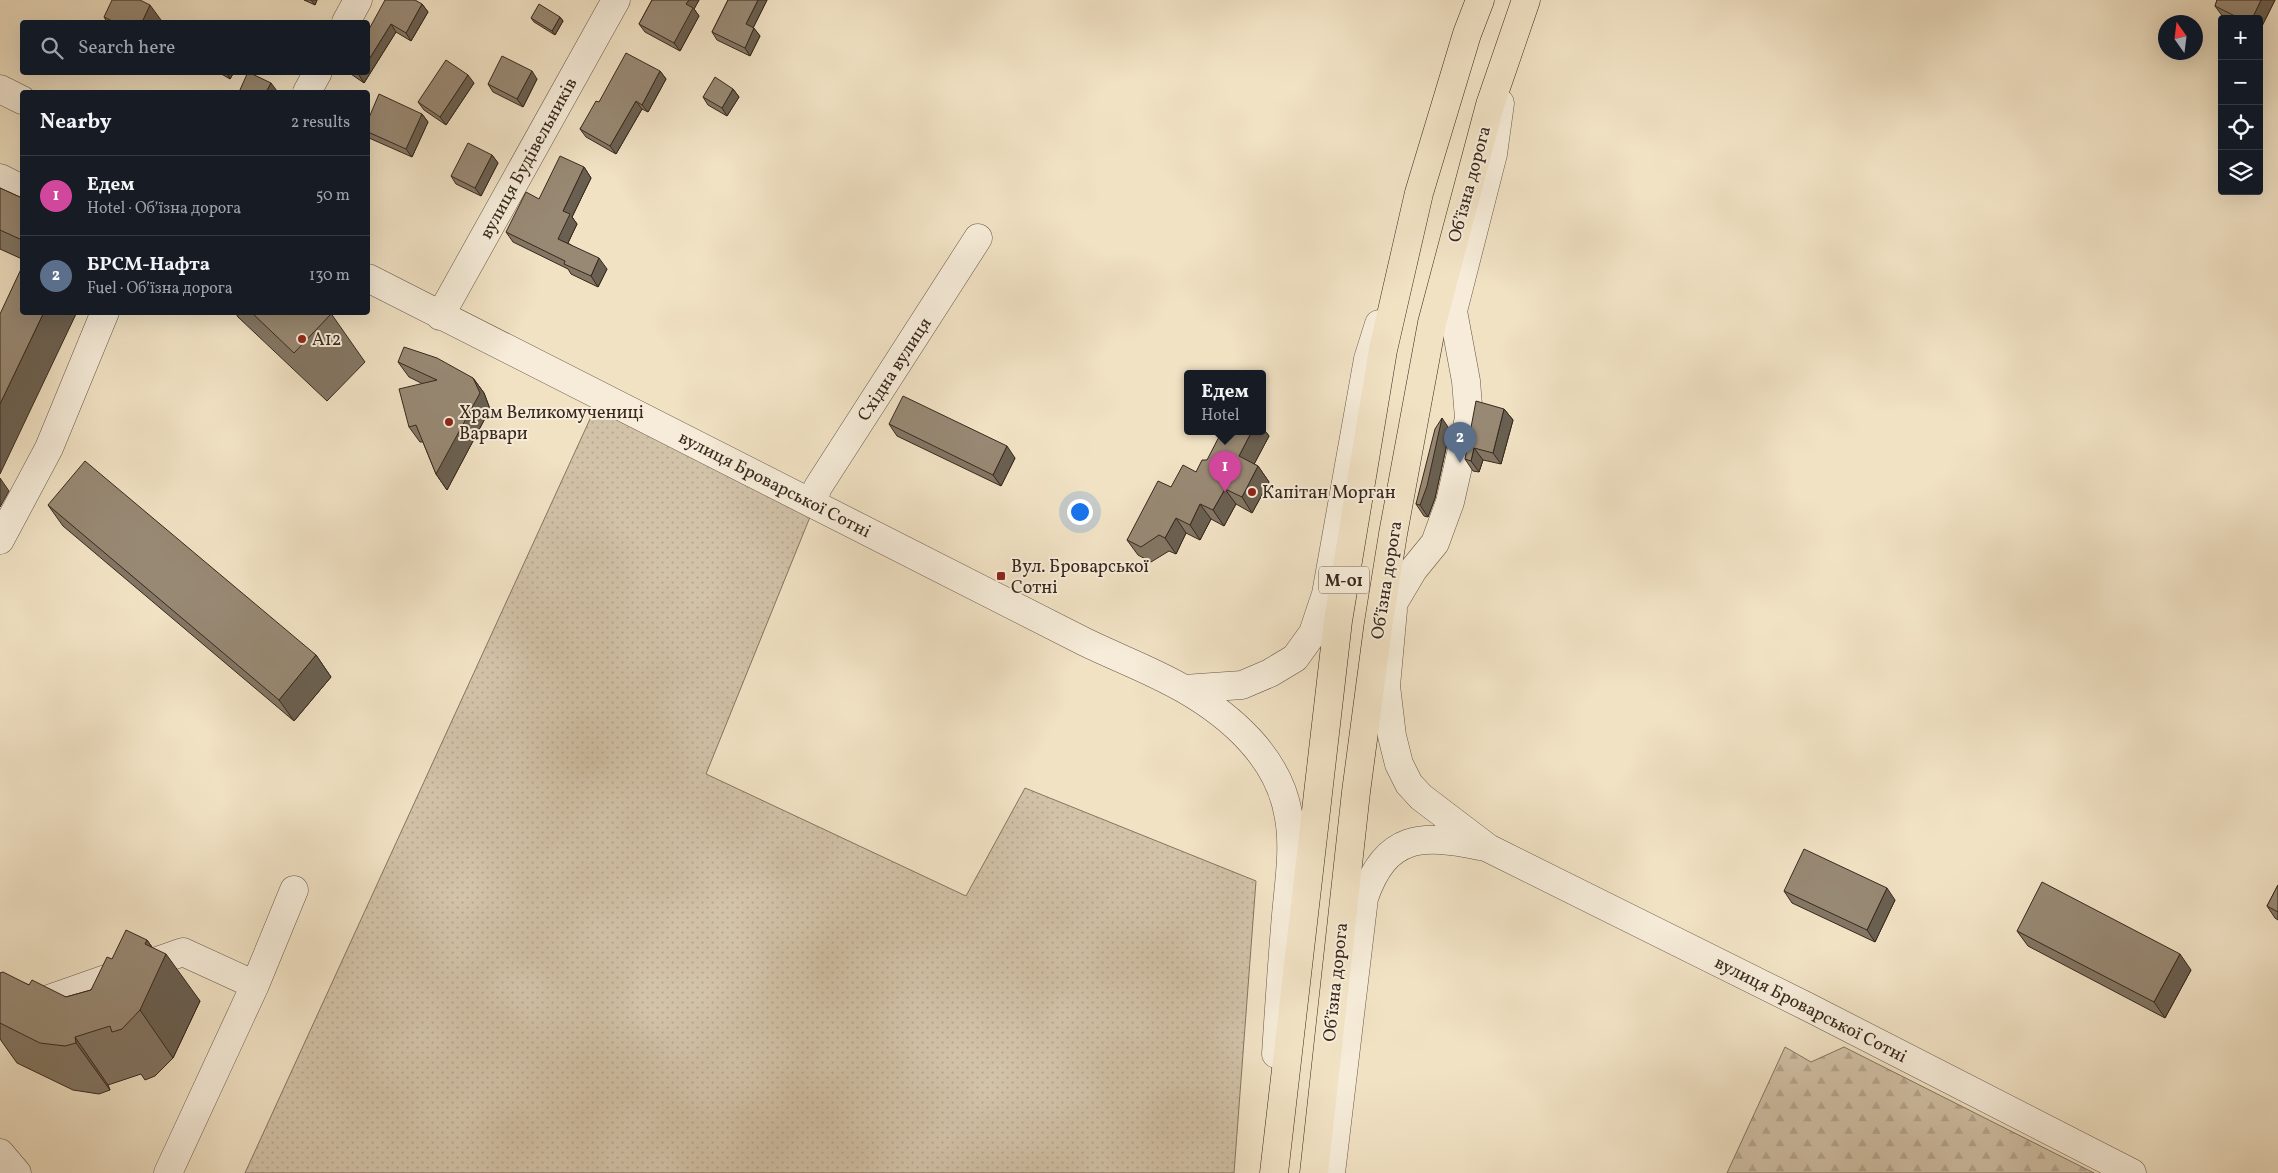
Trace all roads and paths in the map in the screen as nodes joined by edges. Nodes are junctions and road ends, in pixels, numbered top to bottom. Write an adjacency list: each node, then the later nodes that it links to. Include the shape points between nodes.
1 (358, 0): 5 (street)
2 (616, 0): 17 (street, вулиця Будівельників)
3 (1480, 0): 13 (highway, М-01)
4 (1526, 0): 6 (highway, Обʼїзна дорога / М-01)
5 (347, 20)
6 (1508, 49): 20 (highway, Обʼїзна дорога / М-01, via 1432,323); 21 (street, via 1493,154 1453,311 1466,381 1469,418 1450,502 1435,544 1413,570)
7 (316, 75): 9 (street)
8 (0, 89): 10 (street)
9 (308, 90)
10 (20, 99)
11 (0, 178): 12 (street)
12 (20, 189)
13 (1419, 193): 23 (street, via 1368,359 1326,594 1313,634 1294,658 1270,674 1242,685); 32 (highway, М-01, via 1383,350 1338,621)
14 (978, 238): 18 (street, Східна вулиця, via 818,487)
15 (370, 279): 17 (street, вулиця Броварської Сотні)
16 (104, 315): 19 (street, via 48,448)
17 (440, 316): 18 (street, вулиця Броварської Сотні)
18 (812, 503): 23 (street, вулиця Броварської Сотні)
19 (0, 540)
20 (1391, 544): 21 (street, вулиця Броварської Сотні); 22 (highway, Обʼїзна дорога / М-01)
21 (1394, 602): 22 (street); 24 (street, вулиця Броварської Сотні, via 1386,686 1399,764 1409,784 1421,797)
22 (1371, 683): 33 (highway, Обʼїзна дорога / М-01)
23 (1184, 689): 31 (street, вулиця Броварської Сотні, via 1249,738 1264,757 1288,812 1290,857)
24 (1488, 848): 34 (street, вулиця Броварської Сотні, via 1426,839 1404,845 1384,858 1371,876 1364,898); 35 (street, вулиця Броварської Сотні)
25 (294, 890): 26 (street)
26 (255, 985): 27 (street, via 183,952); 30 (street)
27 (0, 1016)
28 (0, 1153): 29 (street)
29 (17, 1173)
30 (168, 1173)
31 (1268, 1173)
32 (1274, 1173)
33 (1314, 1173)
34 (1331, 1173)
35 (2132, 1173)

